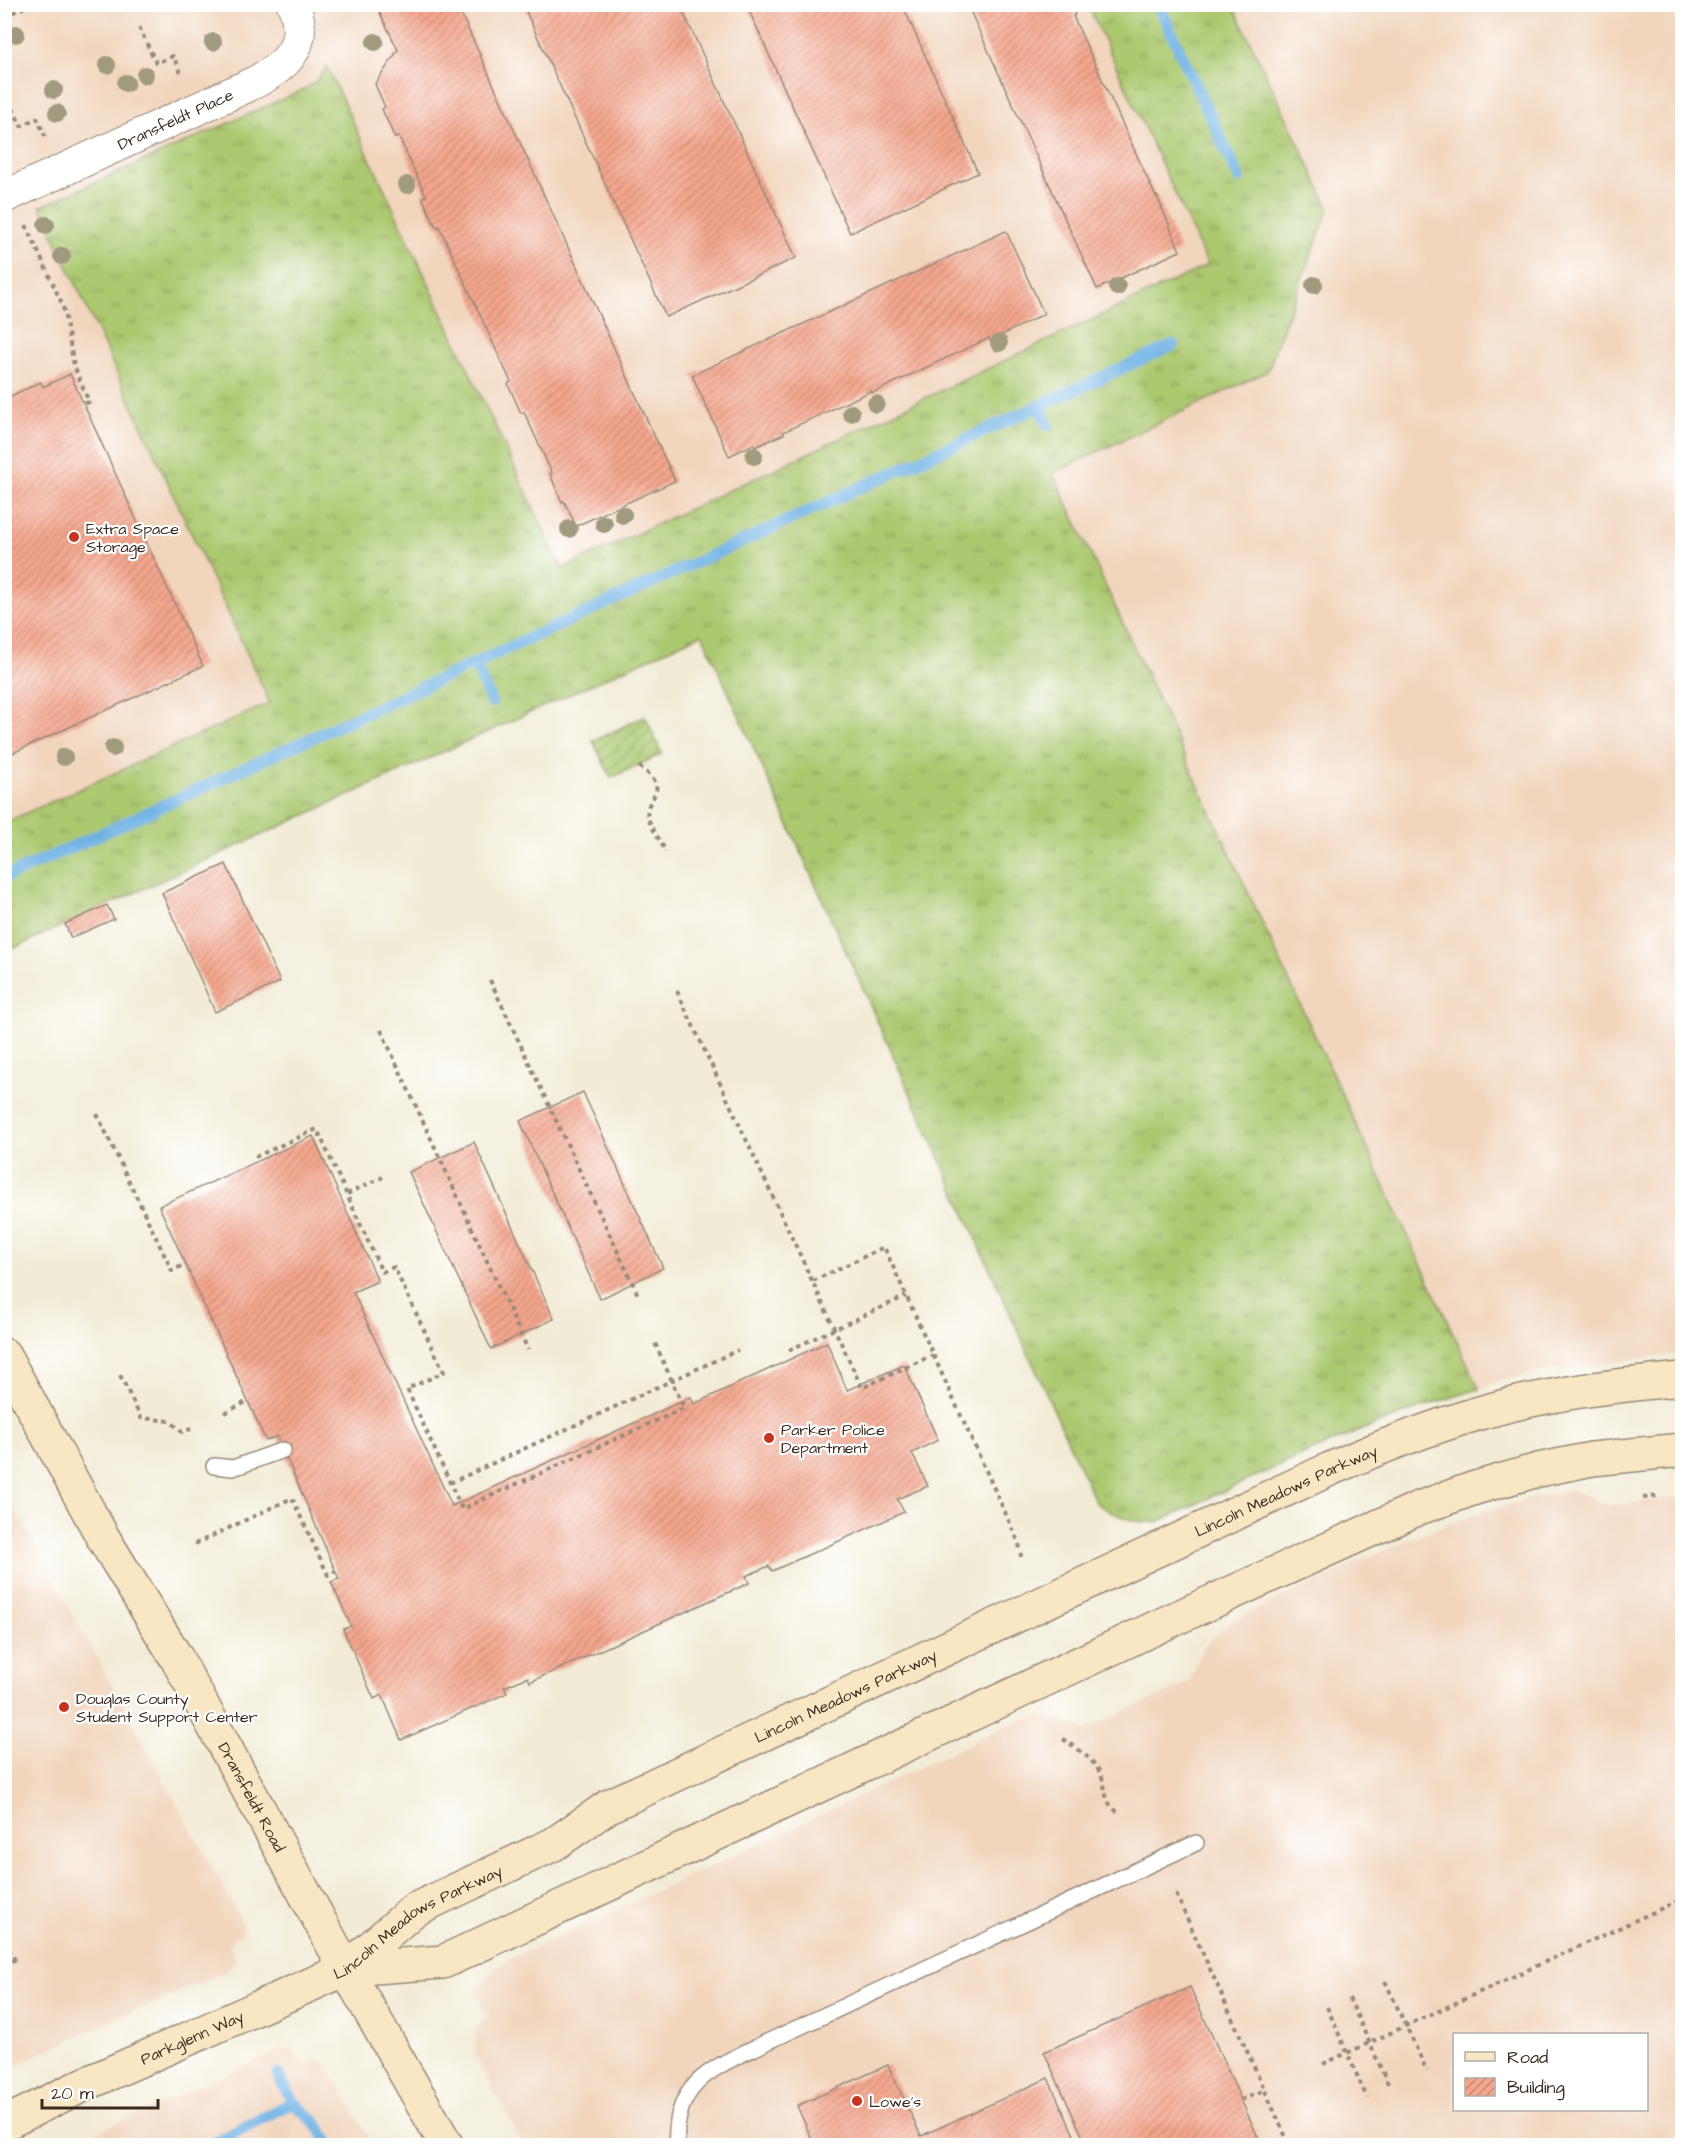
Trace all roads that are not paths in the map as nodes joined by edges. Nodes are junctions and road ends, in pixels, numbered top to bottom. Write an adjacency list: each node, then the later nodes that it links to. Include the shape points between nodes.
1 (293, 4): 2 (street, Dransfeldt Place, via 300,38 289,57 264,78)
2 (4, 197)
3 (4, 1355): 9 (street, Dransfeldt Road, via 102,1536 176,1657)
4 (1683, 1379): 9 (street, Lincoln Meadows Parkway, via 1575,1392 1498,1408 1419,1433 1330,1469 609,1806 554,1844 414,1910)
5 (283, 1450): 7 (lane, via 233,1468)
6 (1683, 1450): 9 (street, Lincoln Meadows Parkway, via 1592,1459 1538,1470 1419,1508 443,1962)
7 (214, 1466)
8 (1196, 1843): 12 (lane, via 714,2070 687,2092)
9 (346, 1969): 10 (street, Parkglenn Way); 11 (street, Dransfeldt Road)
10 (4, 2124)
11 (447, 2145)
12 (677, 2145)

